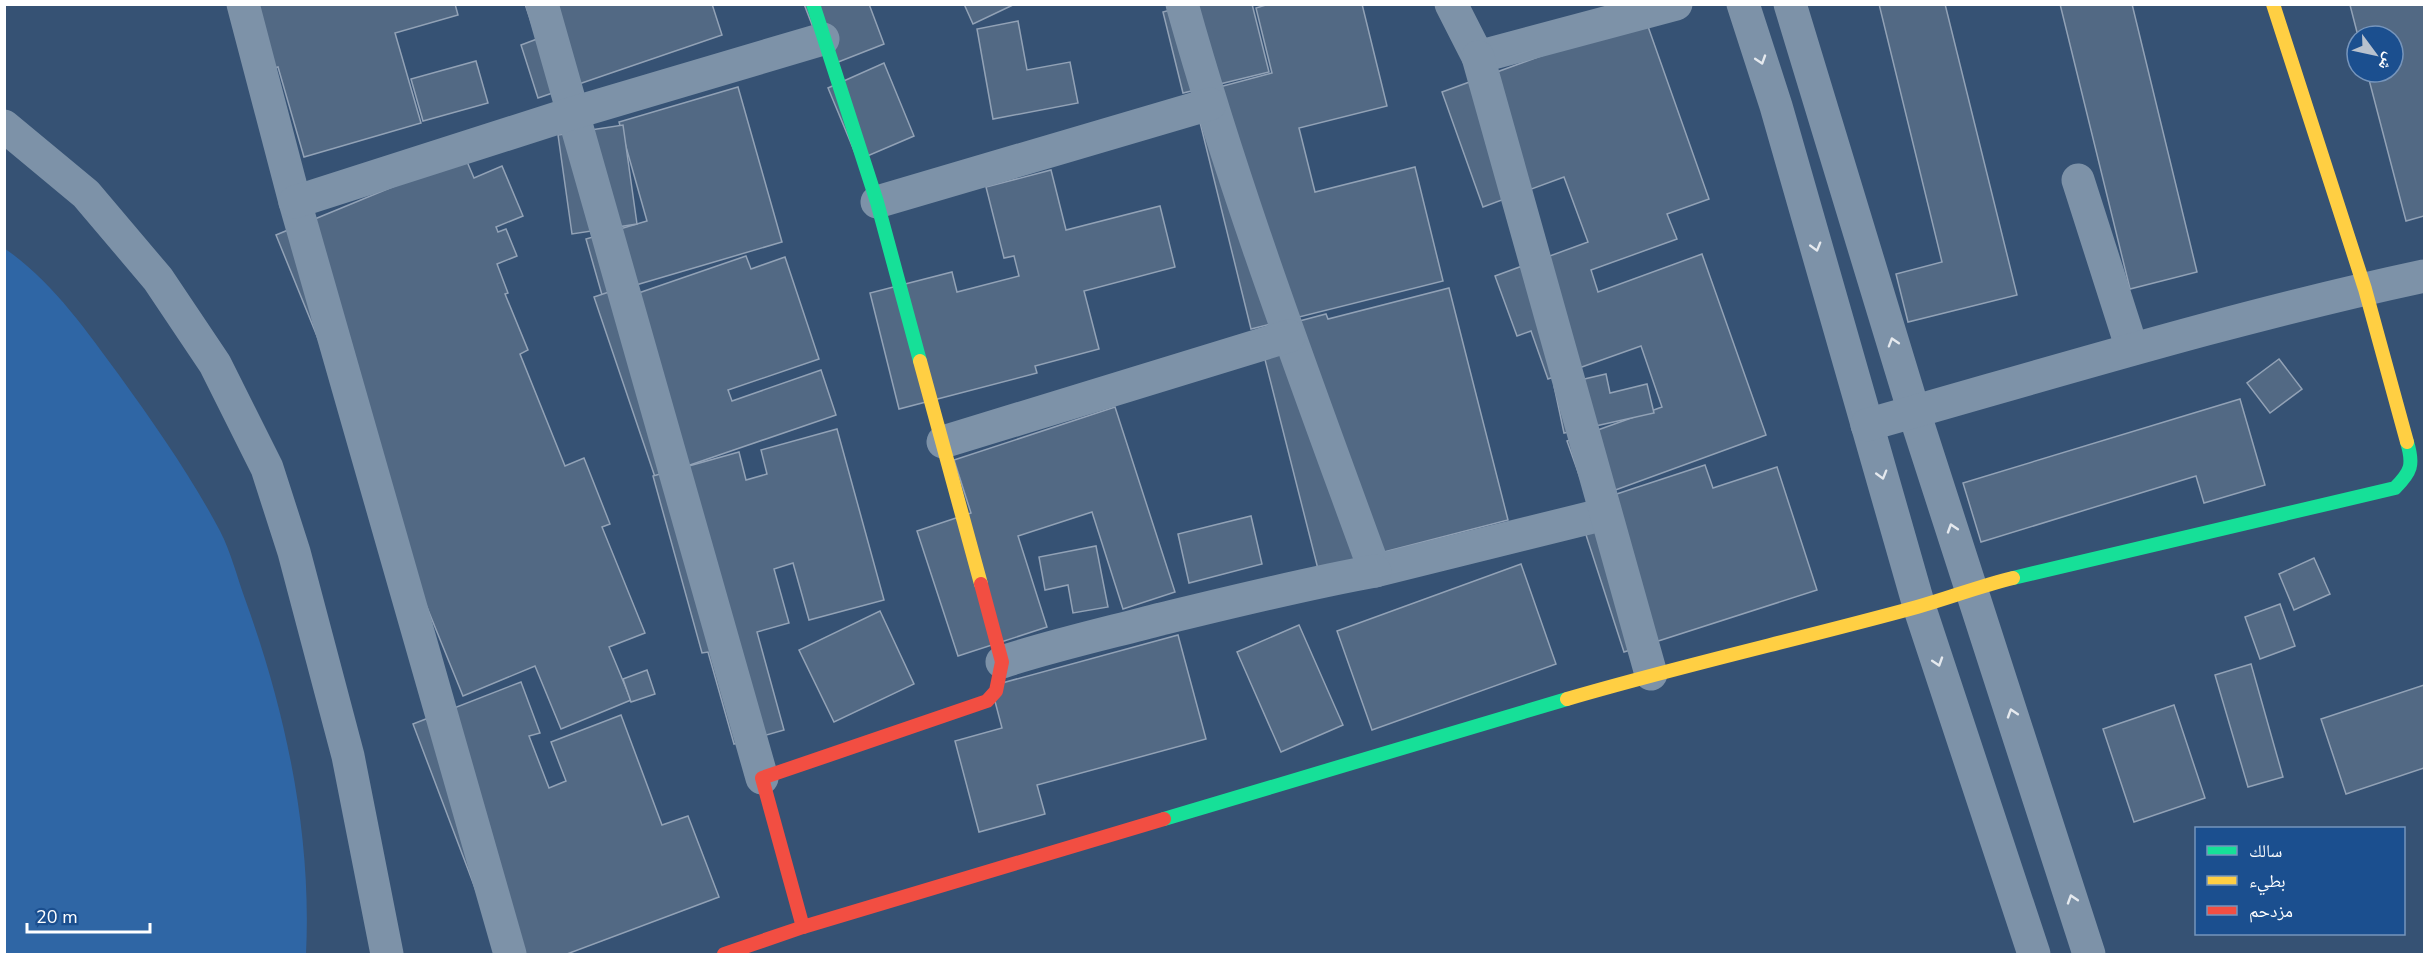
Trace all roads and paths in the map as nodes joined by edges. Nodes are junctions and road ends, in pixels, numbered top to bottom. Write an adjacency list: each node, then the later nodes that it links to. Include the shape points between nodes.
1 (243, 4): 16 (street)
2 (543, 4): 13 (street)
3 (813, 4): 10 (street)
4 (1182, 4): 12 (street)
5 (1451, 4): 11 (street)
6 (1676, 4): 11 (street)
7 (1743, 4): 23 (street, one-way to 23)
8 (1790, 4): 22 (street, one-way to 8)
9 (2273, 4): 19 (street)
10 (823, 39): 13 (street); 17 (street)
11 (1478, 57): 25 (street)
12 (1210, 104): 17 (street); 20 (street)
13 (573, 113): 16 (street); 31 (street)
14 (4, 126): 33 (street, via 86,194 158,279 216,364 267,468 294,552 348,756)
15 (2078, 180): 21 (street)
16 (295, 202): 34 (street)
17 (877, 202): 24 (street)
18 (2424, 276): 19 (street)
19 (2365, 288): 21 (street); 27 (street, via 2411,455 2409,474 2395,488)
20 (1289, 336): 24 (street); 26 (street)
21 (2132, 349): 22 (street)
22 (1914, 412): 23 (street); 27 (street, one-way to 22)
23 (1867, 425): 28 (street, one-way to 28)
24 (943, 442): 29 (street)
25 (1605, 514): 26 (street); 30 (street)
26 (1375, 571): 29 (street, via 1245,598)
27 (1972, 588): 28 (street); 37 (street, one-way to 27)
28 (1919, 606): 30 (street); 36 (street, one-way to 36)
29 (1002, 662): 31 (street, via 996,691 987,701)
30 (1651, 674): 32 (street)
31 (762, 778): 32 (street)
32 (803, 927): 35 (street)
33 (387, 954)
34 (510, 954)
35 (724, 954)
36 (2034, 954)
37 (2090, 954)

